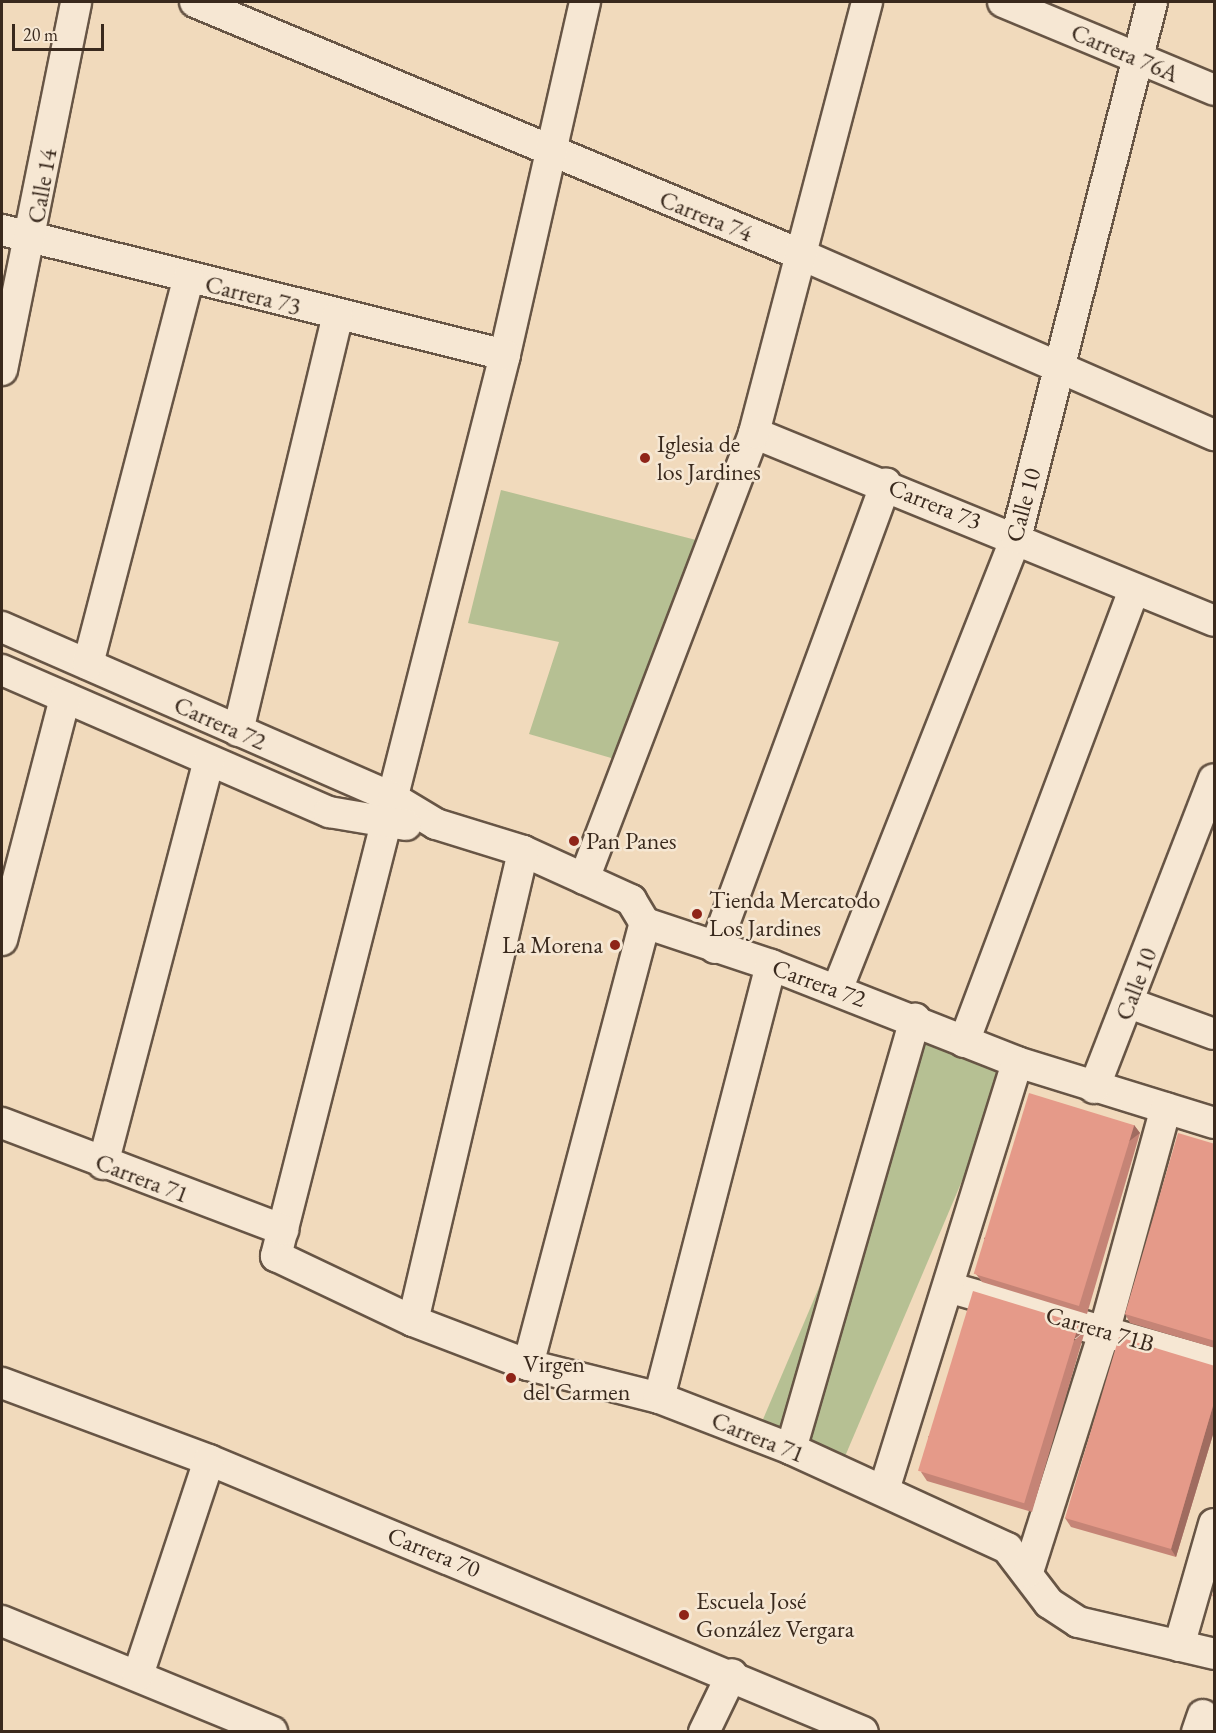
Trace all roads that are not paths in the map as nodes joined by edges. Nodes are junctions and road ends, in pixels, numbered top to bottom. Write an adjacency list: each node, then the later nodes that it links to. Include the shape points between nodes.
1 (76, 2): 11 (street, Calle 14)
2 (195, 2): 9 (street, Carrera 74)
3 (585, 2): 9 (street)
4 (867, 2): 12 (street)
5 (1003, 2): 7 (street, Carrera 76A)
6 (1152, 2): 7 (street, Calle 10)
7 (1137, 58): 8 (street, Carrera 76A); 16 (street, Calle 10)
8 (1215, 90)
9 (547, 151): 12 (street, Carrera 74); 15 (street)
10 (2, 230): 11 (street, Carrera 73)
11 (32, 238): 13 (street, Carrera 73); 17 (street, Calle 14)
12 (802, 255): 16 (street, Carrera 74); 18 (street)
13 (188, 279): 14 (street, Carrera 73); 25 (street)
14 (338, 316): 15 (street, Carrera 73); 28 (street)
15 (505, 355): 31 (street)
16 (1057, 369): 19 (street, Carrera 74); 21 (street, Calle 10)
17 (2, 370)
18 (754, 433): 20 (street, Carrera 73); 33 (street)
19 (1215, 435)
20 (886, 484): 21 (street, Carrera 73); 36 (street)
21 (1016, 538): 22 (street, Carrera 73); 38 (street, Calle 10)
22 (1134, 589): 23 (street, Carrera 73); 42 (street)
23 (1215, 621)
24 (2, 627): 25 (street, Carrera 72)
25 (88, 664): 28 (street, Carrera 72)
26 (2, 670): 27 (street, Carrera 72)
27 (65, 698): 29 (street, Carrera 72); 35 (street)
28 (238, 731): 31 (street, Carrera 72)
29 (209, 761): 31 (street, Carrera 72, via 328,812); 48 (street)
30 (1215, 779): 39 (street, Calle 10)
31 (389, 812): 32 (street, Carrera 72); 49 (street)
32 (523, 851): 33 (street, Carrera 72); 51 (street)
33 (584, 879): 34 (street, Carrera 72, via 631,900)
34 (645, 923): 36 (street, Carrera 72); 54 (street)
35 (2, 940)
36 (715, 948): 37 (street, Carrera 72)
37 (771, 965): 38 (street, Carrera 72); 56 (street)
38 (837, 990): 40 (street, Carrera 72)
39 (1129, 1003): 41 (street); 44 (street, Calle 10)
40 (915, 1019): 42 (street, Carrera 72); 57 (street)
41 (1215, 1034)
42 (964, 1042): 43 (street, Carrera 72)
43 (1017, 1062): 44 (street, Carrera 72); 50 (street)
44 (1094, 1088): 45 (street, Carrera 72)
45 (1166, 1108): 47 (street, Carrera 72); 52 (street)
46 (2, 1123): 48 (street, Carrera 71)
47 (1215, 1123)
48 (103, 1164): 49 (street, Carrera 71)
49 (279, 1243): 51 (street, Carrera 71)
50 (951, 1288): 52 (street, Carrera 71B); 59 (street)
51 (412, 1321): 54 (street, Carrera 71)
52 (1105, 1329): 53 (street, Carrera 71B); 61 (street)
53 (1215, 1363)
54 (528, 1365): 56 (street, Carrera 71)
55 (2, 1383): 58 (street, Carrera 70)
56 (659, 1398): 57 (street, Carrera 71)
57 (792, 1449): 59 (street, Carrera 71)
58 (209, 1460): 65 (street, Carrera 70); 66 (street)
59 (884, 1490): 61 (street, Carrera 71, via 1007,1548)
60 (1215, 1524): 63 (street)
61 (1028, 1572): 63 (street, Carrera 71, via 1049,1603 1078,1622)
62 (2, 1621): 66 (street)
63 (1179, 1646): 64 (street, Carrera 71)
64 (1215, 1654)
65 (732, 1674): 68 (street); 69 (street, Carrera 70)
66 (138, 1675): 67 (street)
67 (272, 1731)
68 (704, 1731)
69 (863, 1731)

